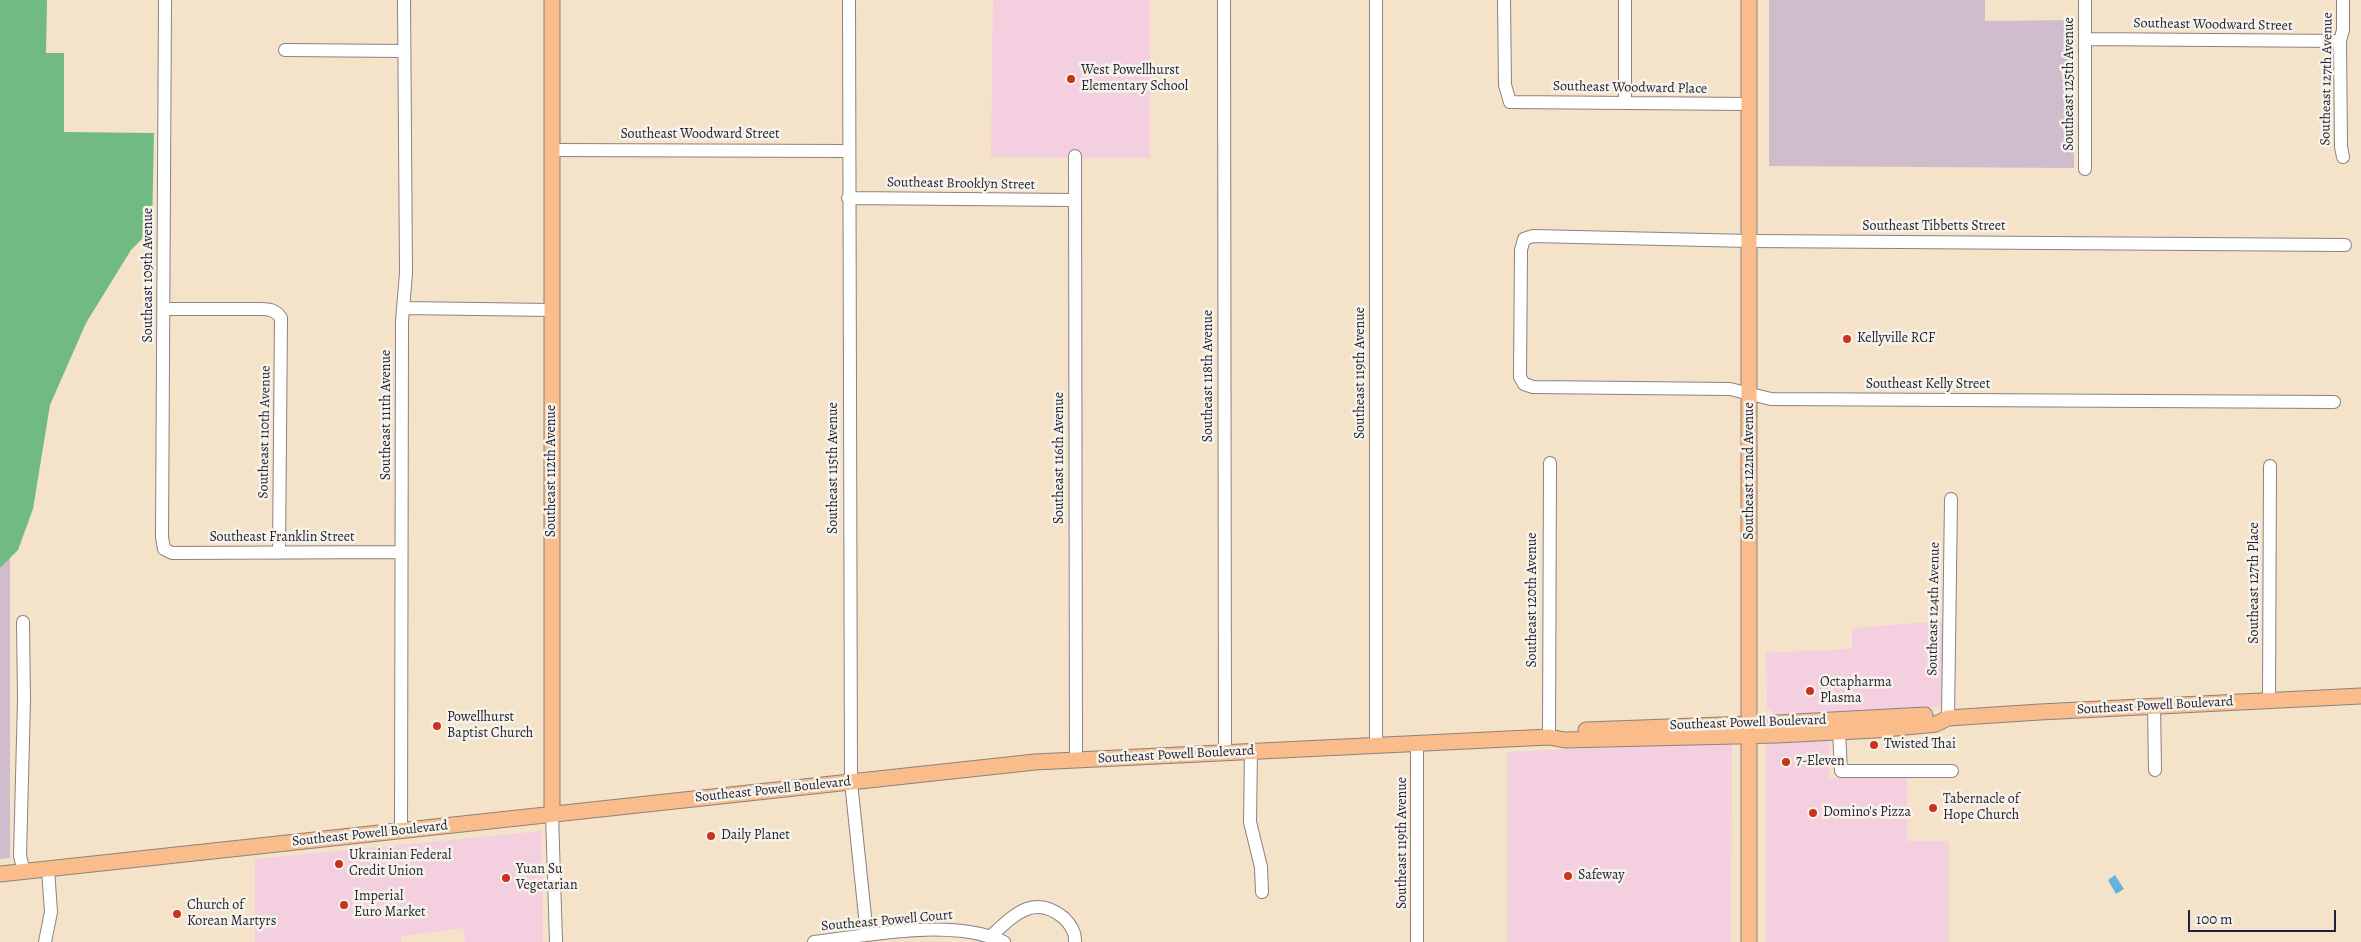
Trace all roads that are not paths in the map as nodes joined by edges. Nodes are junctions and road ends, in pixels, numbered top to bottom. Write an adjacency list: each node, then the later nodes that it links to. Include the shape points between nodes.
1 (165, 0): 28 (street, Southeast 109th Avenue)
2 (404, 0): 15 (street, Southeast 111th Avenue)
3 (552, 0): 18 (main road, Southeast 112th Avenue)
4 (849, 0): 19 (street, Southeast 115th Avenue)
5 (1224, 0): 49 (street, Southeast 118th Avenue)
6 (1376, 0): 48 (street, Southeast 119th Avenue)
7 (1504, 0): 16 (street, Southeast Woodward Place, via 1504,85 1510,102)
8 (1625, 0): 16 (street)
9 (1749, 0): 17 (main road, Southeast 122nd Avenue)
10 (2085, 0): 12 (street, Southeast 125th Avenue)
11 (2343, 0): 13 (street, Southeast 127th Avenue)
12 (2085, 39): 13 (street, Southeast Woodward Street); 22 (street, Southeast 125th Avenue)
13 (2340, 41): 21 (street, Southeast 127th Avenue)
14 (285, 50): 15 (street)
15 (404, 51): 27 (street, Southeast 111th Avenue, via 406,273)
16 (1625, 103): 17 (street, Southeast Woodward Place)
17 (1749, 104): 25 (main road, Southeast 122nd Avenue)
18 (552, 150): 19 (street, Southeast Woodward Street); 29 (main road, Southeast 112th Avenue)
19 (848, 151): 23 (street, Southeast 115th Avenue)
20 (1075, 156): 24 (street, Southeast 116th Avenue)
21 (2343, 157)
22 (2085, 169)
23 (848, 198): 24 (street, Southeast Brooklyn Street); 54 (street, Southeast 115th Avenue)
24 (1074, 200): 51 (street, Southeast 116th Avenue)
25 (1750, 240): 26 (street, Southeast Tibbetts Street); 30 (street, Southeast Tibbetts Street, via 1533,236 1524,239 1520,377); 31 (main road, Southeast 122nd Avenue)
26 (2345, 245)
27 (403, 308): 29 (street); 37 (street, Southeast 111th Avenue)
28 (164, 309): 36 (street, Southeast 109th Avenue); 38 (street, Southeast 110th Avenue, via 270,309 278,313 282,324)
29 (552, 310): 55 (main road, Southeast 112th Avenue)
30 (1524, 384): 31 (street, Southeast Kelly Street, via 1533,387 1730,389)
31 (1750, 394): 32 (street, Southeast Kelly Street, via 1771,399); 44 (main road, Southeast 122nd Avenue)
32 (2334, 402)
33 (1550, 463): 46 (street, Southeast 120th Avenue)
34 (2270, 466): 41 (street, Southeast 127th Place)
35 (1950, 499): 43 (street, Southeast 124th Avenue)
36 (164, 549): 38 (street, Southeast Franklin Street, via 172,554)
37 (402, 552): 38 (street, Southeast Franklin Street); 56 (street, Southeast 111th Avenue)
38 (279, 553)
39 (24, 622): 58 (street, via 20,856)
40 (2361, 696): 41 (main road, Southeast Powell Boulevard)
41 (2270, 700): 42 (main road, Southeast Powell Boulevard)
42 (2154, 705): 43 (main road, Southeast Powell Boulevard); 52 (street)
43 (1948, 718): 44 (main road, Southeast Powell Boulevard, via 1934,714); 45 (main road, Southeast Powell Boulevard, via 1936,724)
44 (1750, 730): 45 (main road, Southeast Powell Boulevard); 46 (main road, Southeast Powell Boulevard, via 1565,740); 69 (main road, Southeast 122nd Avenue)
45 (1839, 732): 53 (street, via 1840,770)
46 (1548, 737): 47 (main road, Southeast Powell Boulevard)
47 (1417, 745): 48 (main road, Southeast Powell Boulevard); 68 (street, Southeast 119th Avenue)
48 (1376, 746): 50 (main road, Southeast Powell Boulevard)
49 (1225, 752): 50 (main road, Southeast Powell Boulevard); 51 (main road, Southeast Powell Boulevard)
50 (1251, 752): 60 (street, via 1250,822 1262,867)
51 (1076, 759): 54 (main road, Southeast Powell Boulevard)
52 (2155, 770)
53 (1952, 771)
54 (851, 782): 55 (main road, Southeast Powell Boulevard); 61 (street, Southeast 115th Avenue)
55 (552, 814): 56 (main road, Southeast Powell Boulevard); 64 (street, Southeast 112th Avenue)
56 (401, 830): 57 (main road, Southeast Powell Boulevard)
57 (48, 869): 58 (main road, Southeast Powell Boulevard); 63 (street, via 51,912)
58 (24, 872): 59 (main road, Southeast Powell Boulevard)
59 (0, 874)
60 (1262, 892)
61 (866, 936): 62 (street, Southeast Powell Court, via 946,929); 65 (street, Southeast Powell Court)
62 (991, 936): 66 (street, Southeast Powell Court); 67 (street, via 1021,910 1040,907 1056,912 1070,923)
63 (45, 942)
64 (556, 942)
65 (814, 942)
66 (1004, 942)
67 (1075, 942)
68 (1417, 942)
69 (1749, 942)

